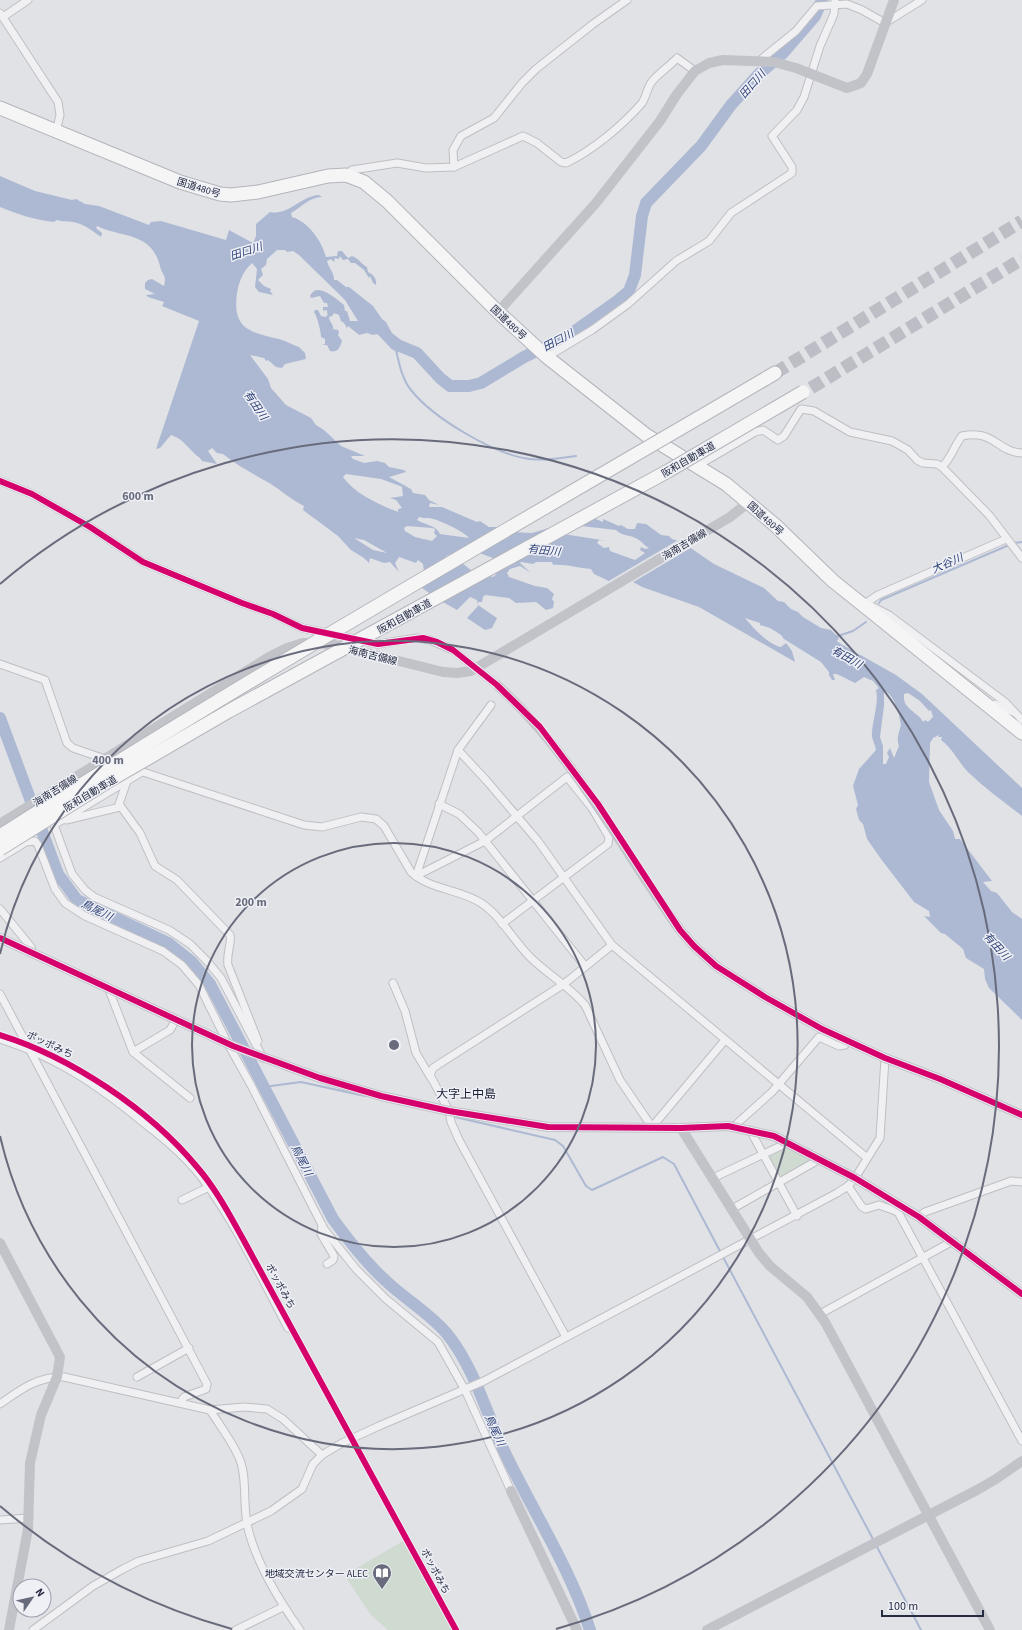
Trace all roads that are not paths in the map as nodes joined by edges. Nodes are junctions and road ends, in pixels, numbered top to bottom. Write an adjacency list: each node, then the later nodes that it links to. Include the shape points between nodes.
1 (28, 0): 6 (street)
2 (627, 0): 13 (street, via 536,69 494,118 461,136 453,150)
3 (894, 0): 7 (street)
4 (922, 0): 7 (street)
5 (833, 3): 7 (street, via 852,6); 8 (street, via 817,6); 10 (street, via 834,14 820,46)
6 (1, 15): 12 (street, via 58,102 60,115)
7 (885, 23): 10 (street, via 867,74 861,83 848,88)
8 (763, 61): 9 (street, via 715,61); 10 (street, via 786,64)
9 (695, 71): 13 (street, via 677,58 651,82 643,102 621,123 566,163 523,136); 15 (street, via 596,203)
10 (812, 74): 16 (street, via 797,110 772,136 792,167 792,173 731,213 709,241 676,261 628,304 592,330)
11 (0, 108): 12 (highway, 国道480号)
12 (56, 132): 14 (highway, 国道480号, via 180,182 220,194 258,192 315,177)
13 (454, 167): 14 (street, via 426,168 397,163 352,170)
14 (346, 175): 15 (highway, 国道480号, via 364,182 387,201)
15 (498, 312): 16 (highway, 国道480号)
16 (546, 356): 20 (highway, 国道480号, via 646,435)
17 (770, 376): 45 (highway, 阪和自動車道, bridge, via 487,540)
18 (807, 390): 47 (highway, 阪和自動車道, bridge, via 654,479 222,715 112,779)
19 (1022, 453): 21 (street, via 1008,450 987,436 970,434 962,436 949,460)
20 (697, 466): 21 (street, via 755,432 763,430 778,440 784,436 801,409 814,411 850,432 892,441 908,450 917,460); 23 (highway, 国道480号)
21 (942, 467): 24 (street, via 989,515)
22 (0, 481): 28 (street, via 32,494 90,527 143,562 302,628 378,644 423,638 437,642)
23 (749, 502): 26 (highway, 国道480号, via 833,581); 28 (street, 海南吉備線, via 730,516)
24 (1006, 538): 25 (street); 26 (street, via 878,595)
25 (1022, 558)
26 (864, 604): 31 (highway, 国道480号); 32 (street, via 890,615)
27 (0, 664): 36 (street, via 45,680 67,743 73,748)
28 (480, 666): 29 (street); 36 (street, 海南吉備線, via 464,673 442,672 331,644 295,645 269,657)
29 (498, 685): 40 (street, via 540,727)
30 (491, 705): 35 (street)
31 (989, 706): 32 (street, via 995,704); 34 (highway, 国道480号)
32 (1018, 713): 33 (street)
33 (1022, 720)
34 (1022, 733)
35 (458, 750): 39 (street); 42 (street)
36 (105, 759): 37 (street); 44 (street, 海南吉備線)
37 (142, 772): 38 (street); 49 (street, via 304,825 328,827 361,817 372,817 384,826)
38 (126, 781): 41 (street); 43 (street)
39 (439, 804): 46 (street, via 454,810 464,818); 49 (street)
40 (595, 806): 42 (street, via 567,777); 50 (street, via 610,841); 65 (street, via 672,918 705,957 765,997)
41 (120, 807): 43 (street); 69 (street, via 140,833 155,866 177,880 230,935 228,965)
42 (517, 816): 46 (street); 50 (street)
43 (62, 820): 69 (street, via 56,823 54,828 72,874 80,885 94,897 173,933 204,957 222,978)
44 (0, 824)
45 (0, 836)
46 (485, 841): 49 (street); 51 (street)
47 (0, 849)
48 (0, 858): 66 (street, via 26,842 35,841 55,889 65,903 85,916 155,947 176,960 199,985)
49 (416, 876): 53 (street, via 425,882 475,900 485,906)
50 (564, 878): 51 (street); 55 (street)
51 (533, 900): 53 (street); 57 (street)
52 (0, 909): 56 (street, via 31,947)
53 (502, 924): 59 (street, via 530,957)
54 (0, 938): 56 (street)
55 (612, 945): 57 (street); 64 (street)
56 (32, 953): 60 (street)
57 (585, 966): 59 (street)
58 (393, 983): 71 (street, via 403,1006 416,1053)
59 (564, 984): 71 (street, via 433,1068 430,1072); 76 (street, via 585,1005 620,1080)
60 (109, 990): 62 (street); 68 (street)
61 (0, 994): 67 (street)
62 (175, 1021): 66 (street); 68 (street, via 170,1030)
63 (0, 1039): 67 (street)
64 (725, 1040): 72 (street); 76 (street)
65 (848, 1041): 70 (street); 72 (street, via 845,1045 839,1046 819,1037)
66 (231, 1045): 69 (street); 94 (street)
67 (30, 1049): 88 (street, via 69,1068 116,1100 182,1155); 104 (street)
68 (133, 1052): 73 (street)
69 (262, 1058): 74 (street, via 381,1096)
70 (885, 1058): 75 (street); 82 (street, via 881,1135)
71 (431, 1078): 74 (street)
72 (778, 1085): 77 (street); 82 (street)
73 (190, 1098)
74 (449, 1111): 76 (street, via 548,1127); 103 (street, via 459,1140)
75 (1022, 1115)
76 (652, 1127): 78 (street)
77 (733, 1127): 78 (street); 79 (street)
78 (681, 1128): 84 (street)
79 (750, 1130): 80 (street); 81 (street)
80 (787, 1142): 81 (street); 83 (street)
81 (763, 1154): 84 (street); 87 (street)
82 (866, 1157): 85 (street)
83 (820, 1159): 85 (street); 87 (street)
84 (712, 1178): 91 (street)
85 (851, 1182): 90 (street); 90 (street, via 862,1207 866,1209 879,1205); 92 (street)
86 (1022, 1182): 93 (street, via 1011,1181 925,1212)
87 (778, 1183): 91 (street); 92 (street)
88 (209, 1187): 89 (street); 102 (street)
89 (182, 1200)
90 (899, 1208): 93 (street); 98 (street)
91 (732, 1210): 95 (street)
92 (797, 1216): 95 (street)
93 (919, 1217): 96 (street)
94 (322, 1225): 99 (street, via 321,1234 334,1256); 107 (street, via 356,1269 386,1299 438,1342)
95 (751, 1240): 101 (street, via 766,1261 807,1297); 103 (street)
96 (953, 1241): 98 (street); 100 (street)
97 (1, 1250): 105 (street, via 59,1354)
98 (924, 1258): 101 (street); 111 (street)
99 (327, 1264)
100 (1022, 1294)
101 (820, 1314): 115 (street)
102 (288, 1328)
103 (566, 1337): 107 (street)
104 (188, 1348): 106 (street); 108 (street, via 208,1387 184,1397)
105 (57, 1377): 108 (street, via 73,1378); 109 (street, via 31,1383); 116 (street, via 41,1415 30,1463)
106 (137, 1377)
107 (466, 1390): 112 (street, via 364,1432); 114 (street)
108 (180, 1403): 110 (street)
109 (0, 1404)
110 (210, 1410): 112 (street, via 244,1407 267,1409 284,1419); 118 (street, via 229,1438 240,1461)
111 (1022, 1441)
112 (322, 1455): 118 (street, via 313,1464 302,1489 271,1511)
113 (1022, 1461): 115 (street, via 996,1479)
114 (511, 1490): 124 (street)
115 (928, 1515): 125 (street); 126 (street)
116 (29, 1518): 117 (street); 120 (street, via 23,1565)
117 (0, 1520)
118 (247, 1523): 119 (street, via 253,1545); 121 (street, via 208,1541 140,1561 122,1569 93,1586)
119 (283, 1607): 122 (street); 123 (street)
120 (9, 1630)
121 (33, 1630)
122 (236, 1630)
123 (300, 1630)
124 (577, 1630)
125 (707, 1630)
126 (990, 1630)

